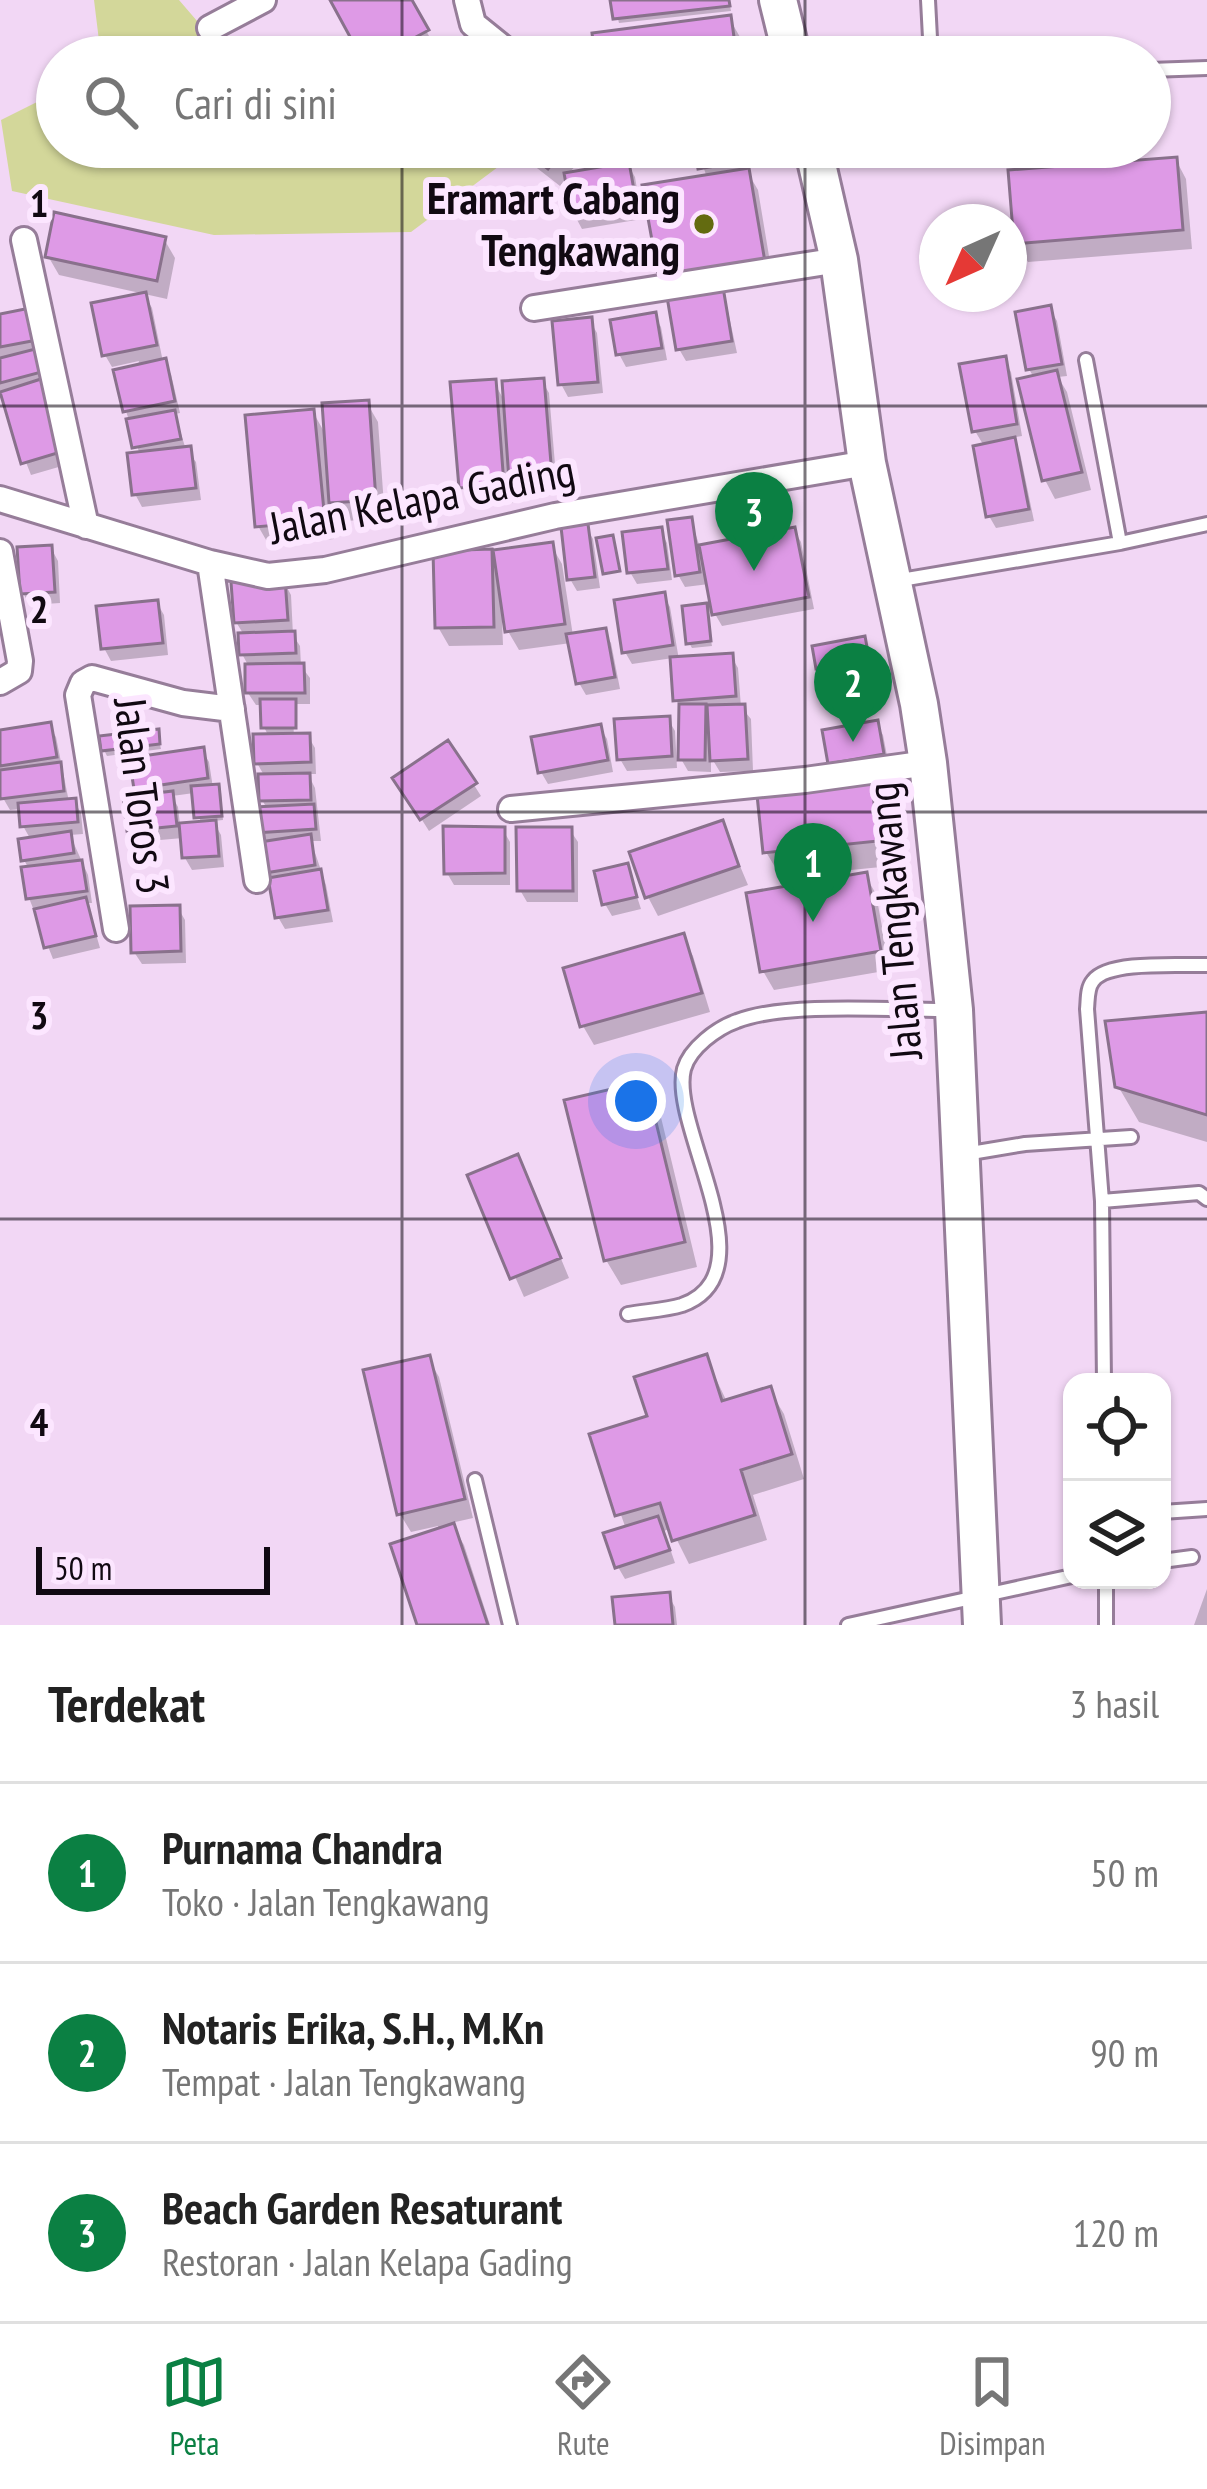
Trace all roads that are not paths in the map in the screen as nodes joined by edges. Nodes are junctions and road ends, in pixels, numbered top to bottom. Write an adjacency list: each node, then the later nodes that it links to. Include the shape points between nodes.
1 (263, 0): 5 (street)
2 (467, 0): 6 (street, via 473,24)
3 (778, 0): 7 (street)
4 (928, 0): 8 (lane)
5 (210, 28)
6 (488, 36)
7 (787, 36)
8 (930, 36)
9 (1207, 68): 10 (lane)
10 (1171, 69)
11 (818, 168): 13 (street, Jalan Tengkawang)
12 (24, 240): 19 (street)
13 (839, 260): 14 (street); 16 (street, Jalan Tengkawang)
14 (534, 308)
15 (1086, 360): 20 (lane)
16 (866, 463): 22 (street, Jalan Kelapa Gading, via 555,515 325,570 268,576); 23 (street, Jalan Tengkawang)
17 (0, 499): 19 (street, Jalan Kelapa Gading)
18 (1207, 524): 20 (lane)
19 (86, 526): 22 (street, Jalan Kelapa Gading)
20 (1120, 543): 23 (lane)
21 (0, 551): 24 (street, via 20,661 20,671)
22 (210, 563): 25 (street)
23 (893, 581): 26 (street, Jalan Tengkawang)
24 (0, 682)
25 (232, 709): 28 (street); 29 (street, Jalan Toros 3, via 92,678 83,683 78,695)
26 (928, 763): 27 (street); 31 (street, Jalan Tengkawang)
27 (511, 809)
28 (257, 880)
29 (116, 929)
30 (1207, 965): 33 (lane, via 1123,967 1089,984)
31 (954, 1010): 34 (street, Jalan Tengkawang); 37 (lane, via 773,1012 707,1037 684,1067 685,1103 722,1257 713,1280 686,1304)
32 (1131, 1137): 33 (lane)
33 (1095, 1141): 34 (lane); 36 (lane)
34 (960, 1154): 46 (street, Jalan Tengkawang)
35 (1207, 1199): 36 (lane, via 1198,1193)
36 (1102, 1202): 38 (lane)
37 (628, 1314)
38 (1104, 1373)
39 (475, 1480): 48 (lane)
40 (1207, 1509): 41 (lane)
41 (1171, 1511)
42 (1192, 1557): 43 (lane)
43 (1171, 1560)
44 (1063, 1579): 46 (lane)
45 (1106, 1589): 50 (lane)
46 (981, 1609): 47 (lane)
47 (870, 1622): 49 (lane)
48 (509, 1625)
49 (848, 1625)
50 (1106, 1625)

